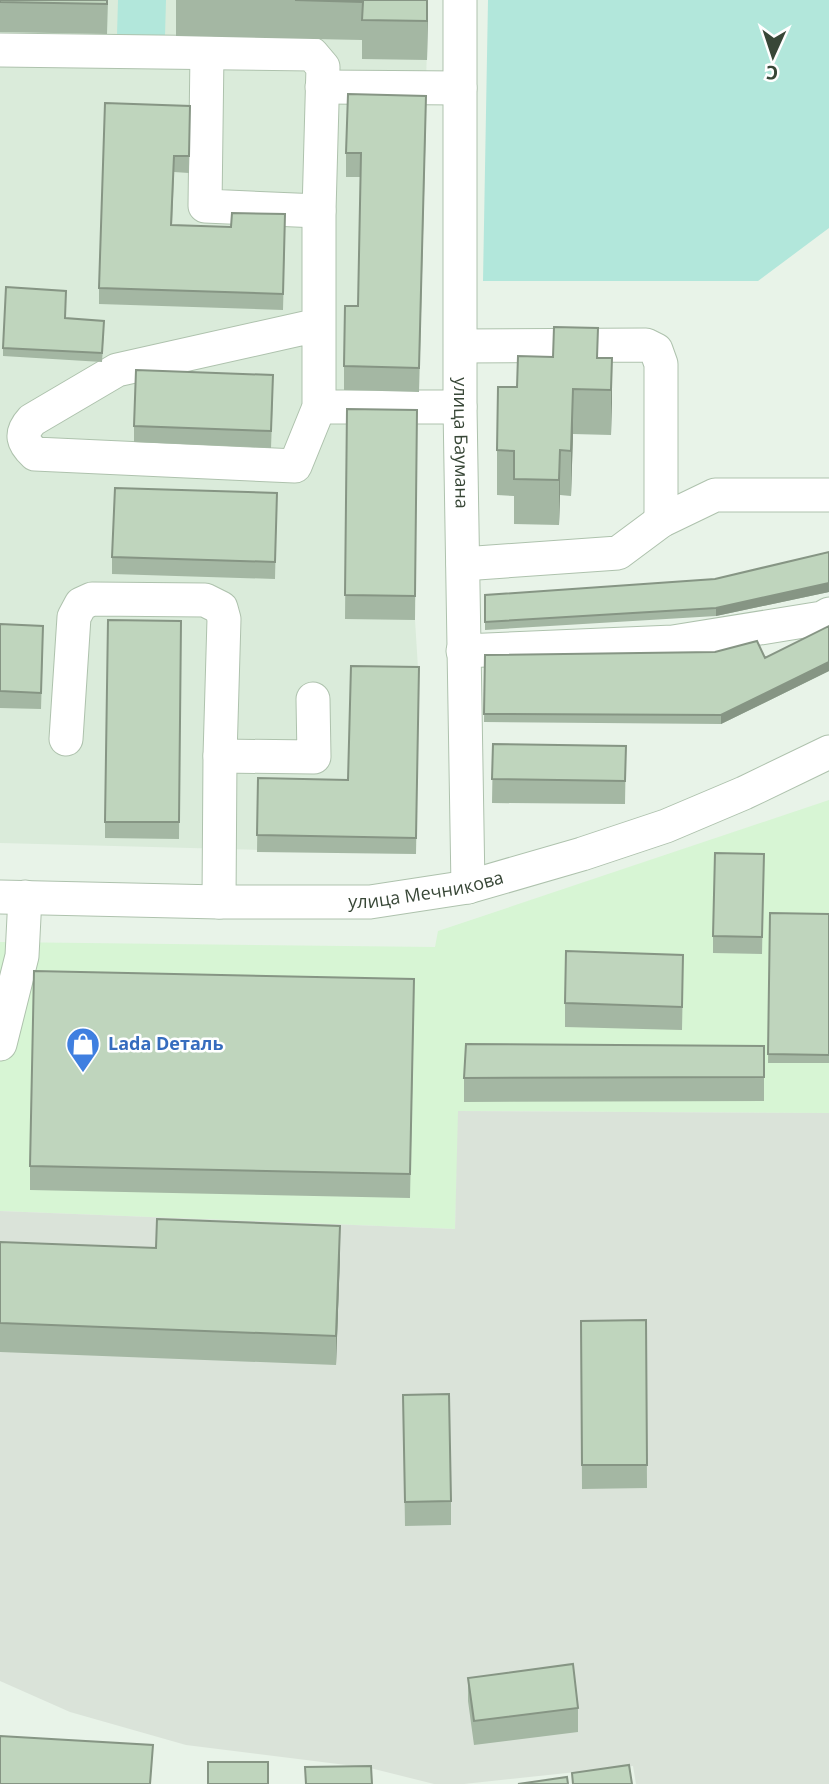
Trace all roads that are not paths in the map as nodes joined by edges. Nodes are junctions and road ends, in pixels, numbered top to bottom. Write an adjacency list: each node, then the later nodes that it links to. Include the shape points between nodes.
1 (460, 0): 5 (street, улица Баумана)
2 (0, 50): 3 (street)
3 (207, 52): 4 (street, via 312,54 323,67); 6 (street, via 205,206)
4 (322, 87): 5 (street); 6 (street)
5 (460, 88): 8 (street, улица Баумана)
6 (319, 211): 7 (street)
7 (318, 326): 9 (street); 9 (street, via 117,370 32,420 24,434 26,445 35,454 295,466)
8 (461, 346): 10 (street, улица Баумана); 12 (street, via 646,345 656,350 661,365)
9 (319, 407): 10 (street)
10 (460, 407): 13 (street, улица Баумана)
11 (829, 495): 12 (street, via 715,495)
12 (661, 521): 13 (street, via 618,553)
13 (463, 564): 15 (street, улица Баумана)
14 (829, 614): 15 (street, via 673,642)
15 (463, 651): 20 (street, улица Баумана)
16 (313, 699): 19 (street, via 314,757)
17 (66, 739): 19 (street, via 71,635 81,604 92,599 205,600 221,608 224,619)
18 (829, 752): 20 (street, улица Мечникова, via 666,826)
19 (220, 755): 22 (street)
20 (468, 887): 22 (street, улица Мечникова, via 370,902)
21 (12, 897): 22 (street, улица Мечникова); 23 (street, via 22,956)
22 (219, 902)
23 (0, 1044)

